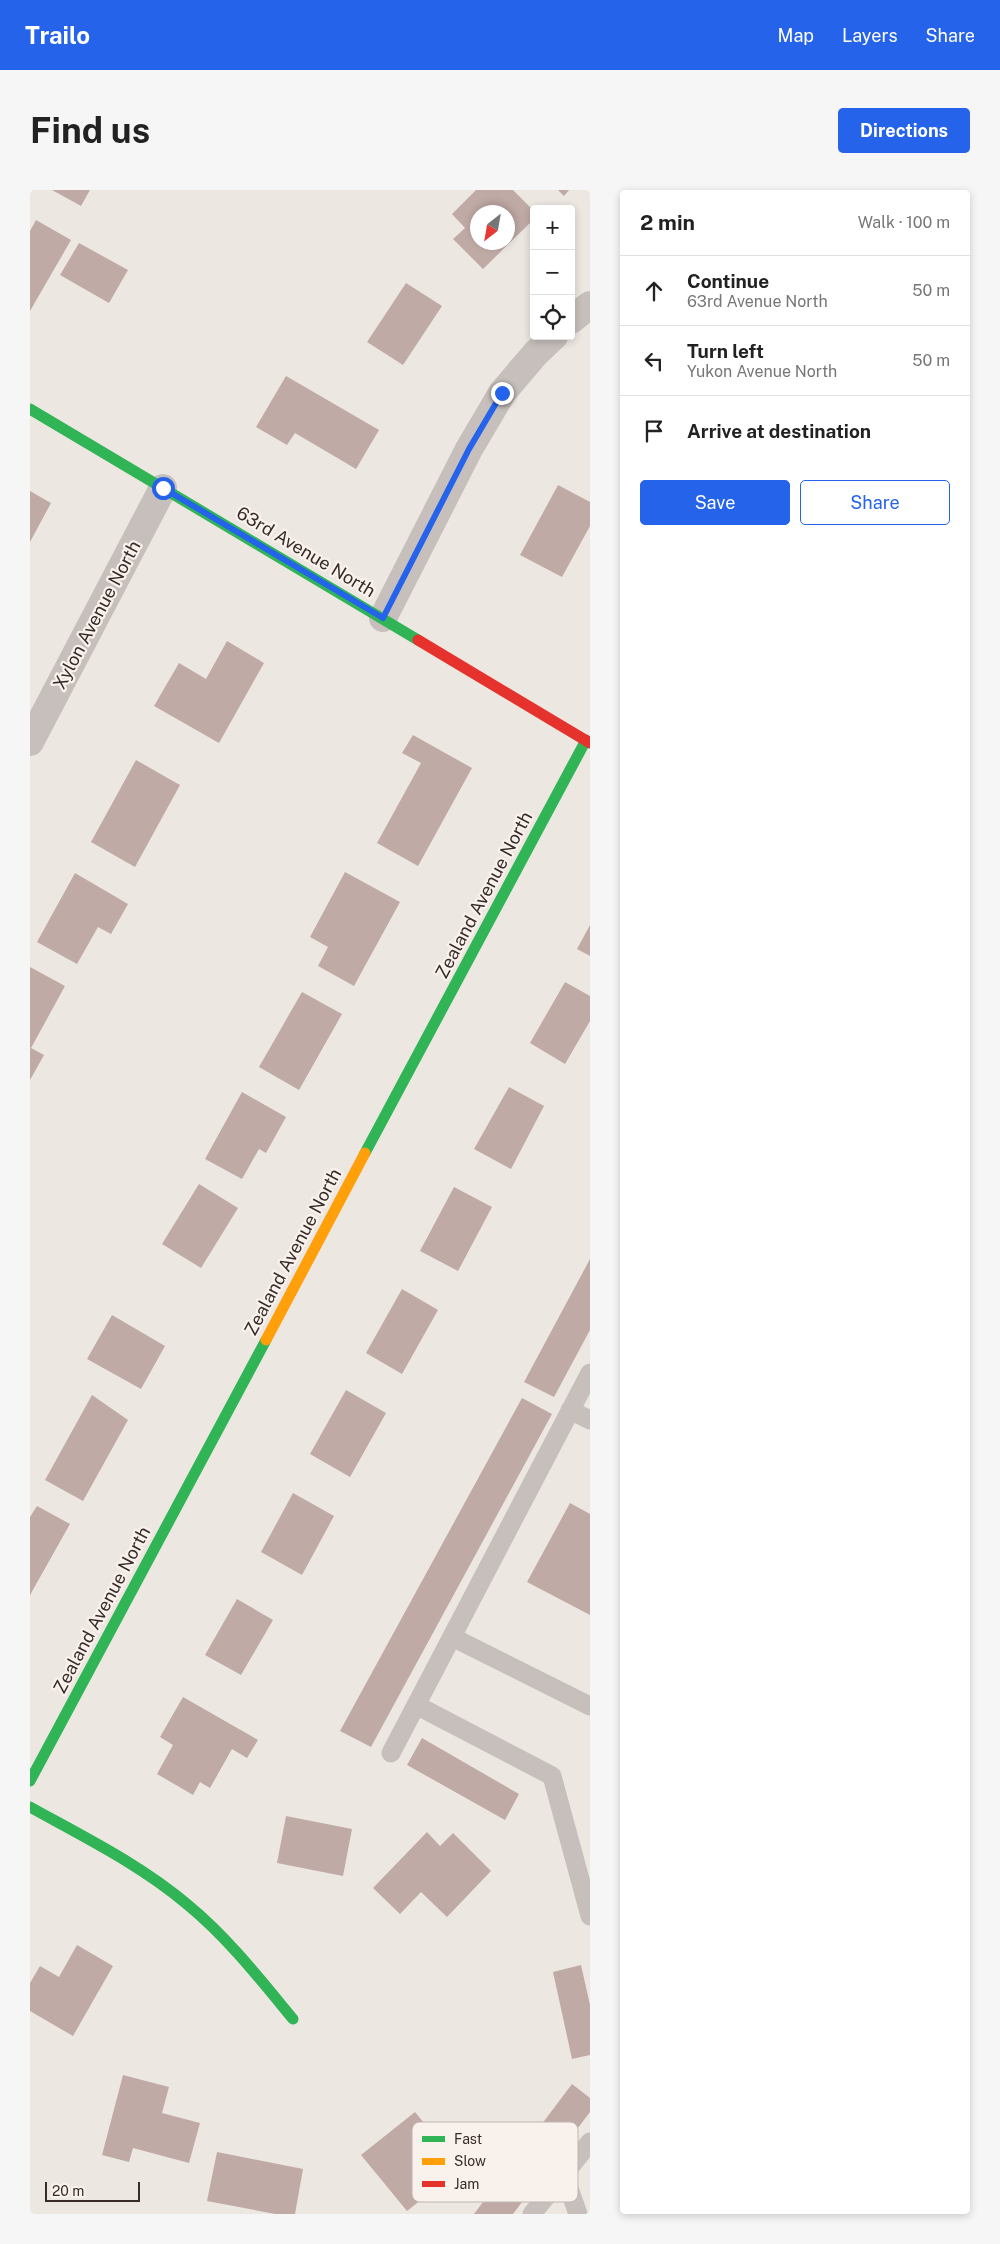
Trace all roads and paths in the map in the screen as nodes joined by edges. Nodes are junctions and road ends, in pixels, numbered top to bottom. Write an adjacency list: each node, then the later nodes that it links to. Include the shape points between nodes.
1 (590, 305): 2 (street)
2 (575, 317)
3 (550, 340): 6 (street, via 502,393 469,449)
4 (30, 409): 5 (street, 63rd Avenue North)
5 (163, 488): 6 (street, 63rd Avenue North); 7 (street, Xylon Avenue North)
6 (383, 618): 8 (street, 63rd Avenue North)
7 (30, 742)
8 (588, 742): 16 (street, Zealand Avenue North)
9 (590, 1373): 10 (lane)
10 (570, 1410): 11 (lane); 12 (lane)
11 (590, 1420)
12 (452, 1637): 13 (lane); 14 (lane)
13 (416, 1704): 15 (lane); 18 (lane, via 552,1776)
14 (590, 1706)
15 (390, 1753)
16 (30, 1781)
17 (30, 1807): 19 (street, via 109,1851 172,1892 230,1943)
18 (590, 1914)
19 (293, 2019)
20 (590, 2142): 21 (lane)
21 (578, 2157)
22 (542, 2202): 24 (lane)
23 (574, 2202): 25 (lane)
24 (532, 2214)
25 (578, 2214)

